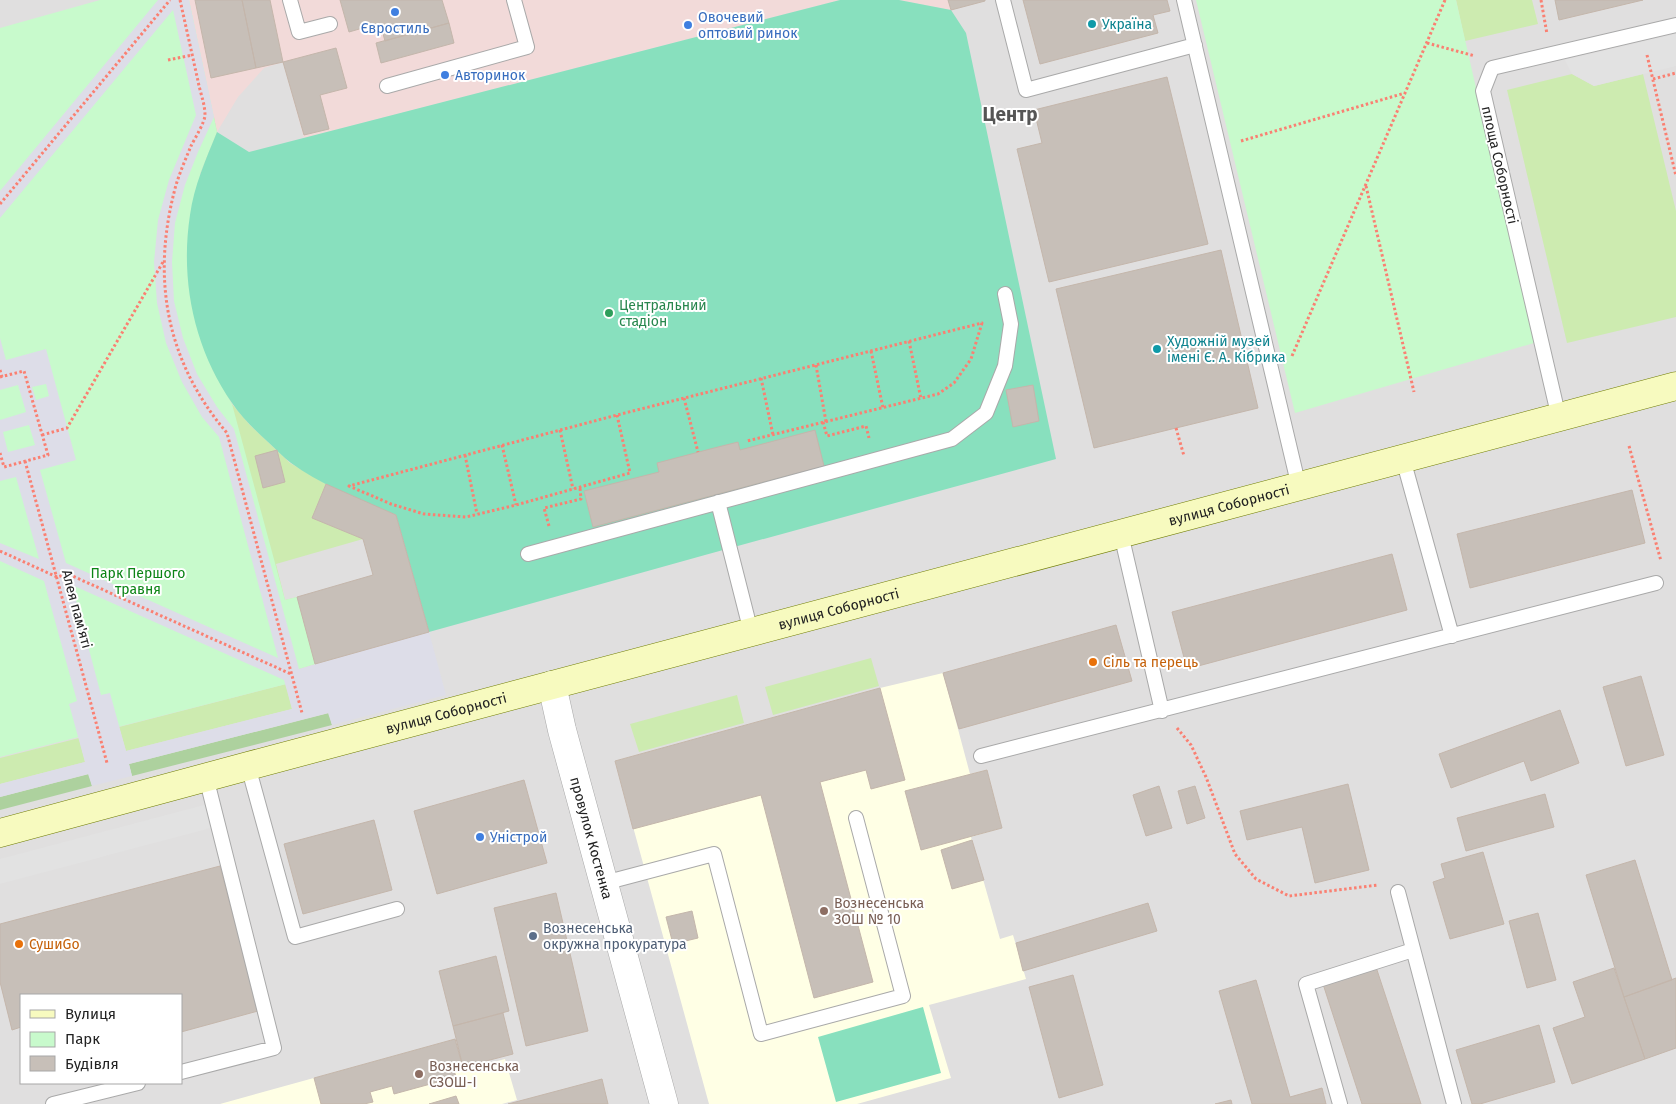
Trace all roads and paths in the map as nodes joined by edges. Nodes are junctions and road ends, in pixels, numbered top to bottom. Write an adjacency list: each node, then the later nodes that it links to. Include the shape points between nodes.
1 (170, 0): 22 (path)
2 (180, 0): 12 (path)
3 (290, 0): 8 (lane, via 299,32)
4 (514, 0): 16 (lane, via 527,47)
5 (1002, 0): 11 (lane, via 1026,90)
6 (1184, 0): 11 (lane)
7 (1445, 0): 17 (path)
8 (330, 24)
9 (1676, 25): 10 (lane, площа Соборності)
10 (1642, 33): 15 (path); 38 (lane, площа Соборності, via 1492,68 1483,91)
11 (1195, 45): 18 (lane)
12 (192, 55): 13 (path); 23 (path, via 205,116 177,183 167,222)
13 (168, 60)
14 (1676, 73): 15 (path)
15 (1653, 79): 19 (path)
16 (387, 86)
17 (1406, 93): 18 (path); 21 (path)
18 (1219, 147): 32 (lane)
19 (1674, 162): 20 (path)
20 (1676, 176)
21 (1366, 185): 32 (path); 33 (path)
22 (0, 204)
23 (163, 262): 43 (path, via 67,428); 68 (path, via 166,302 174,341 189,378 226,433)
24 (1005, 294): 57 (lane, via 1011,324 1004,366 986,413 952,438)
25 (909, 341): 26 (path); 35 (path); 35 (path, via 982,323 970,359 954,383 938,394)
26 (871, 351): 27 (path); 36 (path)
27 (816, 365): 30 (path); 39 (path)
28 (0, 370): 29 (path)
29 (1, 377): 43 (path, via 24,371)
30 (761, 378): 34 (path); 44 (path)
31 (1676, 386): 38 (main road, вулиця Соборності)
32 (1276, 390): 54 (lane)
33 (1414, 392)
34 (684, 398): 37 (path); 48 (path)
35 (921, 398): 36 (path)
36 (883, 408): 39 (path)
37 (617, 415): 42 (path); 55 (path, via 630,473)
38 (1559, 418): 52 (main road, вулиця Соборності)
39 (825, 422): 40 (path, via 827,436); 44 (path)
40 (866, 426)
41 (1176, 428): 51 (path)
42 (560, 430): 46 (path); 56 (path)
43 (42, 435): 53 (path, via 48,454)
44 (773, 435): 45 (path)
45 (747, 441)
46 (502, 445): 50 (path); 58 (path)
47 (1629, 446): 65 (path, via 1666,581)
48 (698, 452)
49 (0, 453): 53 (path, via 4,467)
50 (466, 455): 60 (path); 60 (path, via 349,486 424,514 466,517)
51 (1184, 456)
52 (1403, 459): 54 (main road, вулиця Соборності); 67 (lane)
53 (25, 461): 64 (path, Алея пам'яті)
54 (1299, 487): 61 (main road, вулиця Соборності)
55 (580, 488): 56 (path); 59 (path, via 581,499)
56 (573, 489): 58 (path)
57 (718, 502): 63 (lane); 66 (lane)
58 (516, 505): 60 (path)
59 (544, 508)
60 (477, 514)
61 (1121, 534): 66 (main road, вулиця Соборності); 70 (lane)
62 (0, 551): 64 (path)
63 (528, 554)
64 (57, 577): 68 (path, via 68,574); 73 (path, Алея пам'яті)
65 (1656, 583): 67 (lane)
66 (751, 632): 69 (main road, вулиця Соборності)
67 (1452, 636): 70 (lane)
68 (292, 674): 71 (path)
69 (552, 685): 74 (main road, вулиця Соборності); 78 (street, провулок Костенка)
70 (1162, 711): 72 (lane); 79 (path, via 1191,745 1235,854 1256,878 1288,896 1384,884)
71 (302, 713)
72 (981, 756)
73 (107, 763)
74 (248, 766): 75 (main road, вулиця Соборності); 80 (lane, via 295,937)
75 (206, 777): 77 (main road, вулиця Соборності); 82 (lane, via 274,1048)
76 (856, 818): 78 (lane, via 903,996 761,1034 714,854)
77 (0, 833)
78 (604, 883): 85 (street, провулок Костенка)
79 (1398, 892): 81 (lane)
80 (397, 909)
81 (1413, 950): 86 (lane, via 1306,984); 87 (lane)
82 (182, 1072)
83 (134, 1084): 84 (lane)
84 (53, 1104)
85 (664, 1104)
86 (1340, 1104)
87 (1454, 1104)

